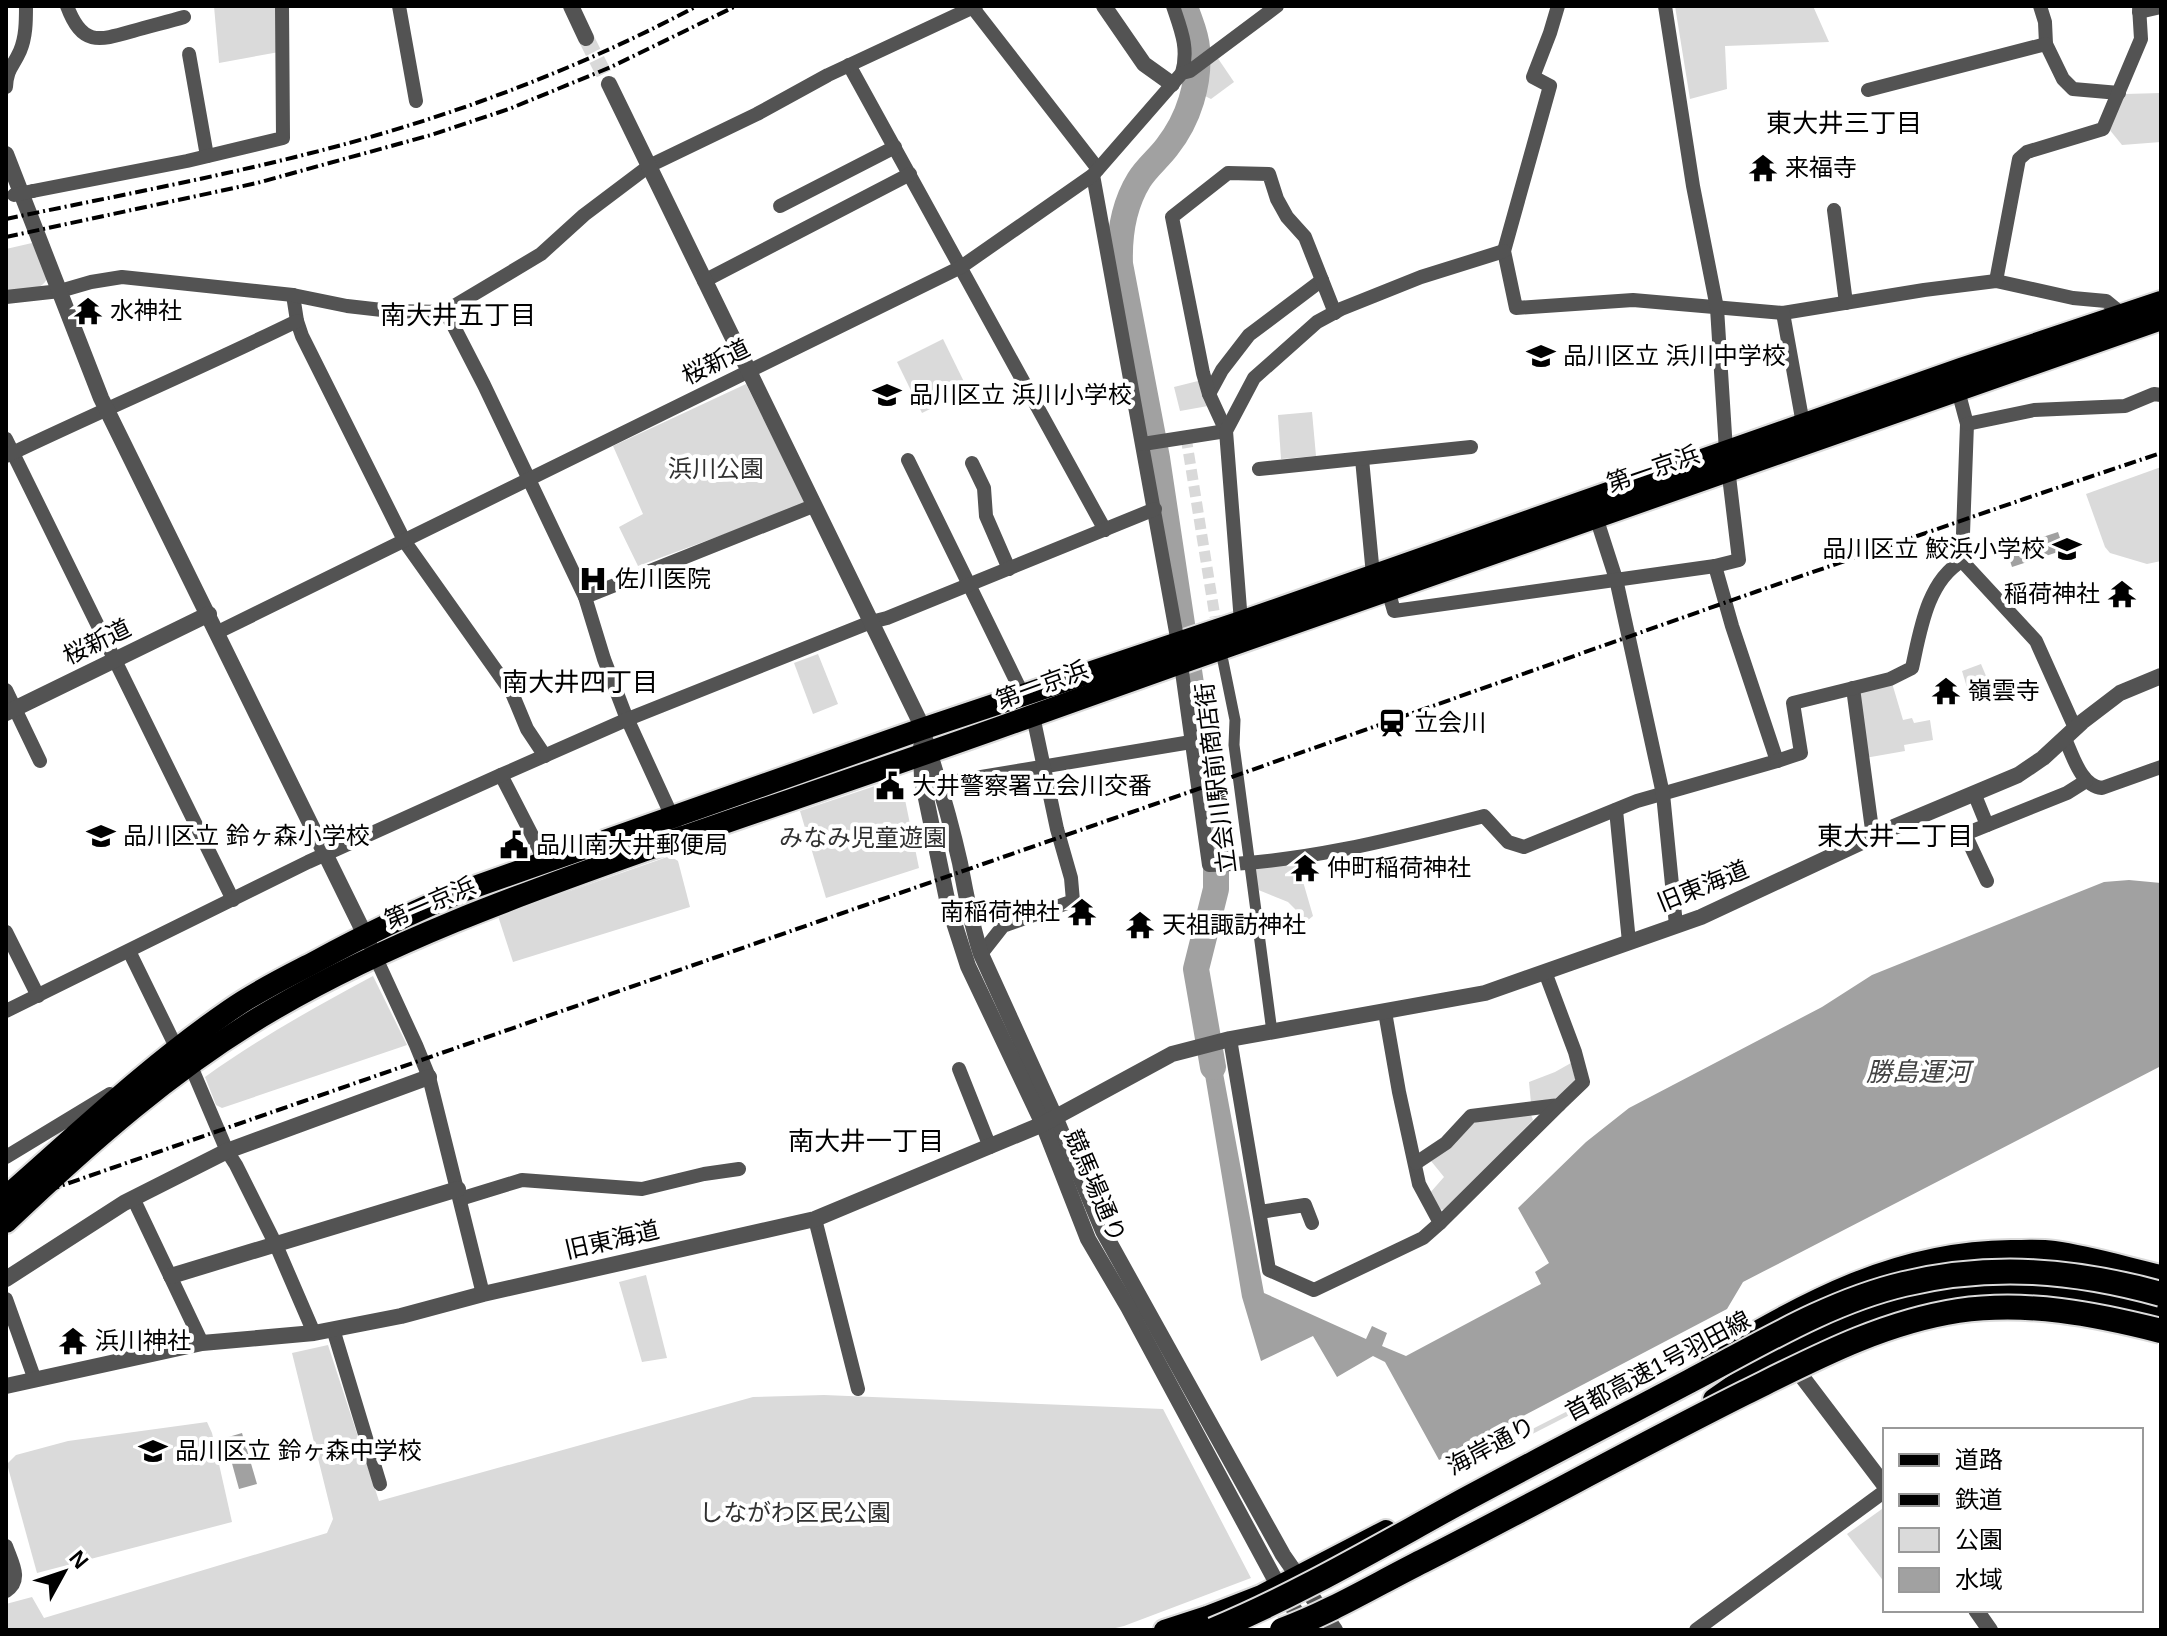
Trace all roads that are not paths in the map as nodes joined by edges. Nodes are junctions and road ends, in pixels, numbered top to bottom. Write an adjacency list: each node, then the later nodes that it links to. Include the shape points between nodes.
1 (26, 6): 22 (street, via 24,37)
2 (67, 6): 15 (street, via 72,22 93,38)
3 (282, 6): 28 (street, via 283,138)
4 (399, 6): 25 (street)
5 (571, 6): 16 (street)
6 (1104, 6): 20 (street, via 1144,64)
7 (1173, 6): 20 (street, via 1184,40)
8 (1277, 6): 20 (street, 桜新道)
9 (1558, 6): 35 (street, via 1533,77 1550,86)
10 (1665, 6): 45 (street)
11 (2040, 6): 17 (street)
12 (975, 7): 19 (street); 30 (street)
13 (2161, 7): 14 (street)
14 (2139, 9): 24 (street, via 2141,39)
15 (184, 15)
16 (586, 38)
17 (2046, 44): 23 (street); 24 (street, via 2073,89)
18 (189, 54): 28 (street)
19 (849, 65): 26 (street); 29 (street)
20 (1181, 76): 30 (street, 桜新道)
21 (609, 84): 29 (street)
22 (6, 87)
23 (1868, 90)
24 (2119, 93): 39 (street, via 2103,129 2019,159)
25 (416, 101)
26 (895, 147): 31 (street); 33 (street)
27 (6, 154): 40 (street)
28 (207, 156): 32 (street, bridge)
29 (649, 166): 38 (street); 46 (street, via 541,254)
30 (1096, 172): 36 (street, 桜新道); 61 (street)
31 (910, 174): 36 (street); 38 (street)
32 (8, 195)
33 (780, 206)
34 (1834, 210): 44 (street)
35 (1504, 251): 45 (street, via 1516,308 1633,300); 47 (street, via 1421,277)
36 (961, 267): 52 (street, 桜新道); 73 (street)
37 (1322, 280): 47 (street); 54 (street, via 1249,335); 54 (street, via 1305,237 1287,217 1269,174 1228,173 1172,217)
38 (704, 281): 52 (street)
39 (1996, 281): 44 (street); 49 (street, via 2106,301)
40 (60, 291): 41 (street, via 122,277); 42 (street); 56 (street)
41 (293, 295): 46 (street, via 391,311); 51 (street)
42 (6, 297)
43 (2161, 302): 49 (highway, 第一京浜)
44 (1846, 303): 48 (street)
45 (1717, 308): 48 (street); 66 (street)
46 (444, 312): 69 (street)
47 (1335, 313): 59 (street, via 1317,322 1254,378)
48 (1783, 313): 57 (street)
49 (2123, 315): 53 (highway, 第一京浜)
50 (2161, 319): 53 (highway, 第一京浜)
51 (297, 321): 56 (street); 74 (street)
52 (749, 373): 69 (street, 桜新道); 70 (street)
53 (1956, 381): 57 (highway, 第一京浜); 58 (street); 66 (highway, 第一京浜)
54 (1209, 394): 59 (street)
55 (2161, 395): 58 (street, via 2125,406 2034,410)
56 (107, 409): 63 (street); 82 (street)
57 (1803, 424): 66 (highway, 第一京浜)
58 (1967, 424): 75 (street)
59 (1226, 431): 61 (street); 84 (street)
60 (6, 439): 63 (street)
61 (1146, 444): 71 (street)
62 (1471, 447): 64 (street)
63 (10, 455): 87 (street)
64 (1362, 459): 68 (street); 79 (street)
65 (908, 460): 80 (street)
66 (1728, 460): 72 (highway, 第一京浜); 76 (street, via 1739,560); 79 (highway, 第一京浜)
67 (972, 463): 77 (street, via 984,488 986,516)
68 (1259, 469)
69 (529, 480): 74 (street, 桜新道); 81 (street)
70 (813, 506): 81 (street); 83 (street)
71 (1155, 509): 73 (street); 86 (street)
72 (1596, 517): 78 (street); 79 (highway, 第一京浜)
73 (1105, 530): 77 (street)
74 (405, 542): 85 (street, 桜新道); 99 (street, via 512,693)
75 (1962, 561): 89 (street, via 1949,568 1934,594 1912,668); 96 (street, via 2036,641)
76 (1715, 566): 78 (street); 101 (street)
77 (1009, 569): 80 (street)
78 (1616, 579): 79 (street, via 1394,611); 108 (street)
79 (1380, 583): 84 (highway, 第一京浜); 86 (highway, 第一京浜)
80 (970, 585): 83 (street); 91 (street)
81 (585, 597): 94 (street)
82 (209, 614): 85 (street); 87 (street, 桜新道)
83 (871, 622): 94 (street); 95 (street)
84 (1241, 622): 86 (highway, 第一京浜)
85 (218, 632): 113 (street)
86 (1193, 651): 91 (highway, 第一京浜); 93 (highway, 第一京浜); 97 (street); 115 (street, 立会川駅前商店街, via 1235,720)
87 (114, 660): 92 (street, 桜新道); 117 (street)
88 (2161, 676): 96 (street, 旧東海道, via 2120,693)
89 (1853, 688): 101 (street, via 1793,703 1801,753); 112 (street)
90 (6, 690): 92 (street)
91 (1023, 695): 95 (highway, 第一京浜)
92 (11, 711): 100 (street)
93 (1033, 716): 98 (highway, 第一京浜); 102 (street)
94 (628, 719): 99 (street); 111 (street)
95 (922, 729): 98 (street); 111 (highway, 第一京浜)
96 (2070, 733): 105 (street); 107 (street, 旧東海道, via 2018,775)
97 (1191, 742): 102 (street); 115 (street, via 1209,865)
98 (925, 754): 106 (street, 競馬場通り); 111 (highway, 第一京浜); 136 (street, 競馬場通り, via 922,779 960,944)
99 (545, 756): 104 (street)
100 (40, 761)
101 (1777, 761): 108 (street)
102 (1044, 767): 106 (street); 123 (street, via 1073,901 1003,926)
103 (2161, 767): 105 (street, via 2102,788)
104 (501, 775): 113 (street); 114 (street)
105 (2086, 781): 110 (street)
106 (939, 784): 123 (street, 競馬場通り)
107 (1974, 793): 110 (street); 112 (street, 旧東海道)
108 (1663, 794): 109 (street); 118 (street)
109 (1616, 810): 115 (street, via 1524,847 1508,842 1484,816); 121 (street)
110 (1987, 825): 116 (street, via 1965,834)
111 (677, 828): 114 (highway, 第一京浜); 124 (highway, 第一京浜)
112 (1873, 837): 118 (street, 旧東海道)
113 (327, 855): 117 (street); 120 (street)
114 (543, 861): 120 (highway, 第一京浜)
115 (1248, 864): 129 (street, 立会川駅前商店街)
116 (1987, 881)
117 (233, 900): 122 (street)
118 (1676, 925): 121 (street, 旧東海道)
119 (6, 932): 126 (street)
120 (366, 935): 124 (street); 131 (highway, 第一京浜, via 233,1008)
121 (1629, 942): 125 (street, 旧東海道)
122 (129, 951): 126 (street); 131 (street)
123 (981, 954): 136 (street, 競馬場通り)
124 (375, 956): 131 (highway, 第一京浜); 134 (street)
125 (1545, 972): 128 (street, 旧東海道, via 1485,993); 135 (street, via 1583,1082)
126 (38, 996): 127 (street)
127 (6, 1011)
128 (1385, 1012): 129 (street, 旧東海道); 140 (street)
129 (1272, 1032): 130 (street, 旧東海道)
130 (1226, 1040): 136 (street, 旧東海道, via 1172,1054); 145 (street)
131 (184, 1056): 132 (highway, 第一京浜); 138 (street); 147 (highway, 第一京浜)
132 (155, 1067): 139 (street); 143 (highway, 第一京浜)
133 (959, 1069): 137 (street)
134 (429, 1077): 138 (street); 142 (street)
135 (1559, 1105): 140 (street, via 1471,1116 1446,1143); 149 (street)
136 (1050, 1122): 137 (street, 旧東海道); 173 (street, 競馬場通り, via 1103,1231); 174 (street, 競馬場通り, via 1088,1239)
137 (990, 1147): 146 (street, 旧東海道)
138 (227, 1151): 144 (street); 150 (street)
139 (6, 1157)
140 (1416, 1163): 149 (street, via 1419,1184)
141 (739, 1169): 142 (street, via 642,1189 522,1180)
142 (459, 1194): 150 (street); 154 (street)
143 (6, 1197)
144 (133, 1198): 152 (street); 153 (street)
145 (1260, 1212): 148 (street, via 1305,1205); 149 (street, via 1269,1270 1314,1290 1423,1238)
146 (815, 1219): 154 (street, 旧東海道); 167 (street)
147 (6, 1222)
148 (1312, 1223)
149 (1440, 1223)
150 (276, 1245): 152 (street); 161 (street)
151 (2161, 1275): 158 (main road, 海岸通り, via 2052,1251 1980,1250 1876,1273)
152 (171, 1276): 163 (street)
153 (6, 1279)
154 (483, 1294): 159 (street, 旧東海道)
155 (2161, 1294): 179 (highway, 首都高速1号羽田線, bridge, via 2093,1278 2016,1270 1938,1278 1869,1294 1789,1330 1291,1595)
156 (6, 1299): 165 (street)
157 (2161, 1311): 168 (highway, bridge, via 2051,1290 2017,1288 1933,1297 1824,1333 1752,1374)
158 (1791, 1312): 173 (main road, 海岸通り); 179 (highway, bridge, via 1783,1338 1710,1387 1320,1594)
159 (333, 1329): 161 (street, 旧東海道); 169 (street)
160 (2161, 1331): 168 (highway, bridge, via 2050,1309 1989,1308 1938,1315 1857,1338)
161 (314, 1333): 163 (street, 旧東海道)
162 (2161, 1341): 164 (main road, via 2051,1319 1989,1317 1906,1330)
163 (202, 1343): 165 (street, 旧東海道)
164 (1800, 1374): 170 (street); 177 (main road)
165 (35, 1380): 166 (street, 旧東海道)
166 (6, 1386)
167 (858, 1389)
168 (1672, 1430): 180 (highway, bridge)
169 (380, 1484)
170 (1883, 1485)
171 (1883, 1490): 182 (street)
172 (6, 1546): 175 (street, via 17,1576)
173 (1298, 1577): 174 (main road, 海岸通り); 177 (street, 競馬場通り)
174 (1279, 1587): 178 (main road, 海岸通り); 181 (street, 競馬場通り)
175 (6, 1591)
176 (1977, 1612): 183 (street)
177 (1332, 1625): 181 (main road)
178 (1164, 1630)
179 (1215, 1630)
180 (1282, 1630)
181 (1309, 1630)
182 (1696, 1630)
183 (1990, 1630)

